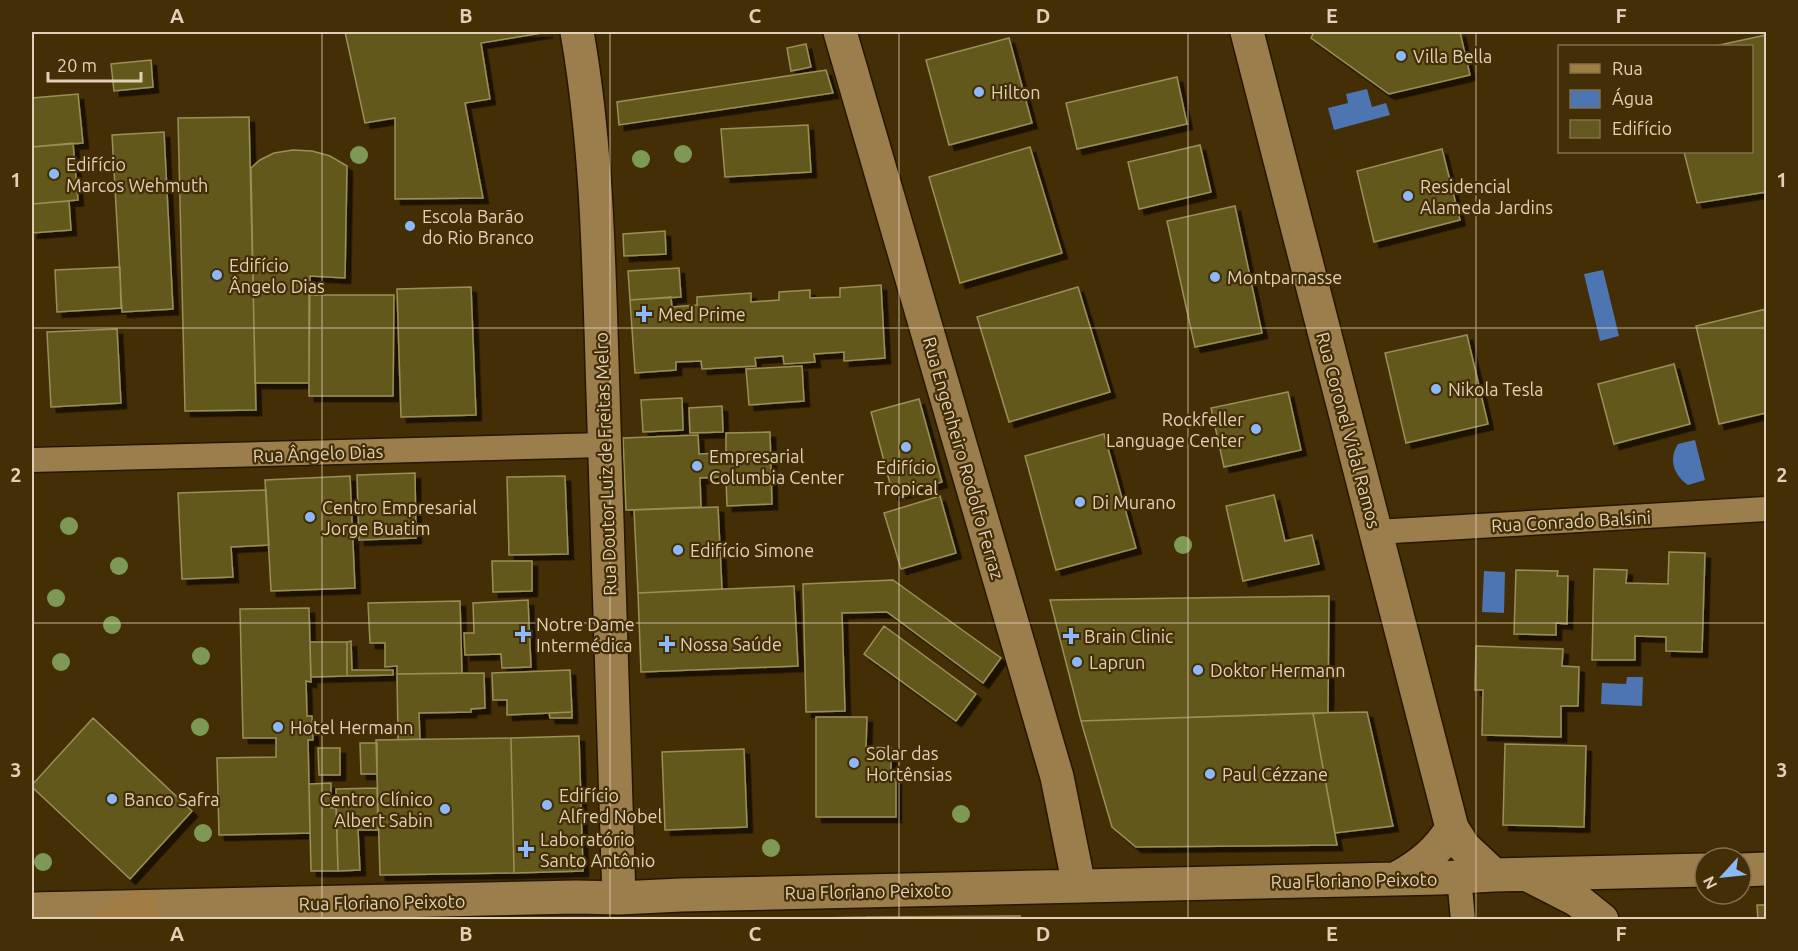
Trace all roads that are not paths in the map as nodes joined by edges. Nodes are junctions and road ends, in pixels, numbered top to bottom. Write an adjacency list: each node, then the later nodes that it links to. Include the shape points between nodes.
1 (577, 32): 4 (street, Rua Doutor Luiz de Freitas Melro, via 591,144)
2 (840, 32): 14 (street, Rua Engenheiro Rodolfo Ferraz, via 1057,777)
3 (1247, 32): 7 (street, Rua Coronel Vidal Ramos)
4 (605, 445): 5 (street, Rua Ângelo Dias); 15 (street, Rua Doutor Luiz de Freitas Melro)
5 (32, 460)
6 (1767, 509): 7 (street, Rua Conrado Balsini)
7 (1376, 532): 8 (street, Rua Coronel Vidal Ramos)
8 (1452, 828): 10 (street, Rua Coronel Vidal Ramos, via 1464,847); 13 (street, via 1433,854)
9 (1693, 870): 11 (street, Rua Floriano Peixoto)
10 (1494, 875): 11 (street, Rua Floriano Peixoto); 12 (street, Rua Floriano Peixoto)
11 (1528, 875): 21 (street, via 1577,900)
12 (1459, 877): 13 (street, Rua Floriano Peixoto); 20 (street)
13 (1397, 878): 14 (street, Rua Floriano Peixoto)
14 (1079, 886): 15 (street, Rua Floriano Peixoto)
15 (619, 898): 16 (street, Rua Floriano Peixoto); 19 (street)
16 (141, 907): 17 (street, Rua Floriano Peixoto); 18 (main road)
17 (32, 909)
18 (110, 920)
19 (647, 920)
20 (1463, 920)
21 (1602, 920)

